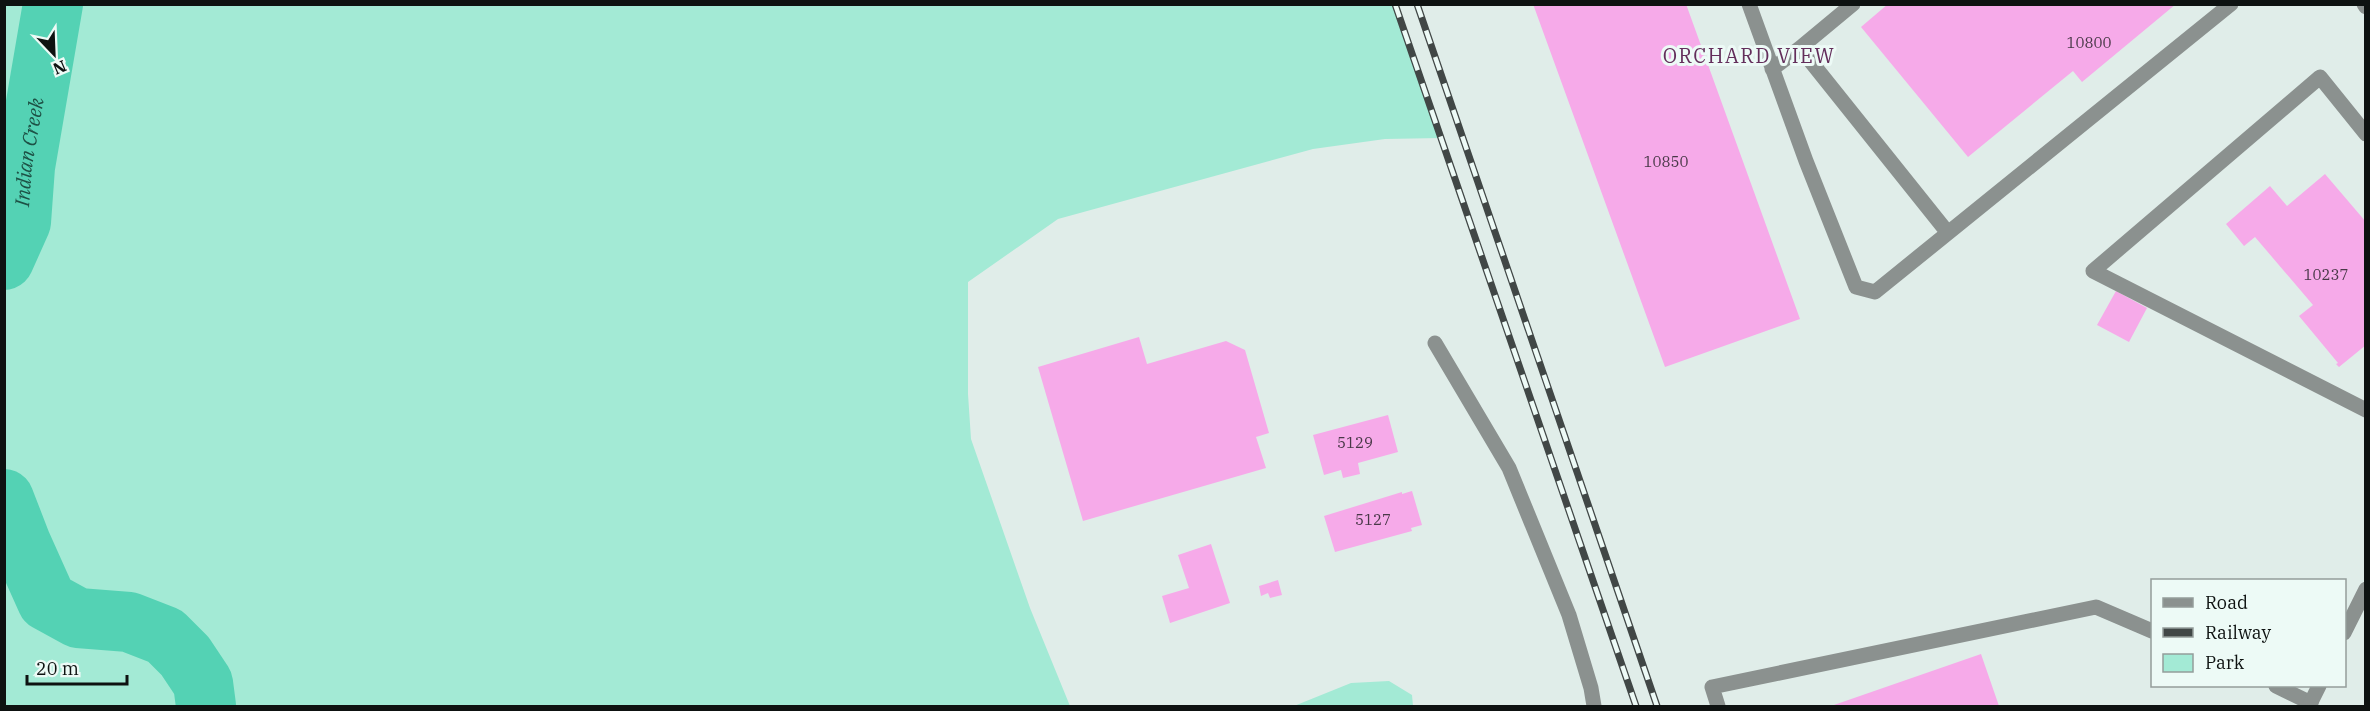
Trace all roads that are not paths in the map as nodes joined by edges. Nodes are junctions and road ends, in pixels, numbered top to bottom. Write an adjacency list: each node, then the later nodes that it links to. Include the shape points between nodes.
1 (1749, 4): 5 (street)
2 (1853, 4): 4 (street)
3 (2231, 4): 7 (street)
4 (1800, 48): 5 (street); 7 (street)
5 (1772, 69): 7 (street, via 1856,287 1875,292)
6 (2366, 134): 9 (street, via 2319,77 2093,271)
7 (1948, 233)
8 (1435, 343): 16 (street, via 1509,468 1569,615)
9 (2365, 410)
10 (2366, 589): 11 (street)
11 (2346, 629)
12 (2151, 632): 17 (street, via 2096,607 1712,687)
13 (2278, 687): 15 (street)
14 (2319, 687): 15 (street)
15 (2310, 705)
16 (1594, 706)
17 (1718, 706)

